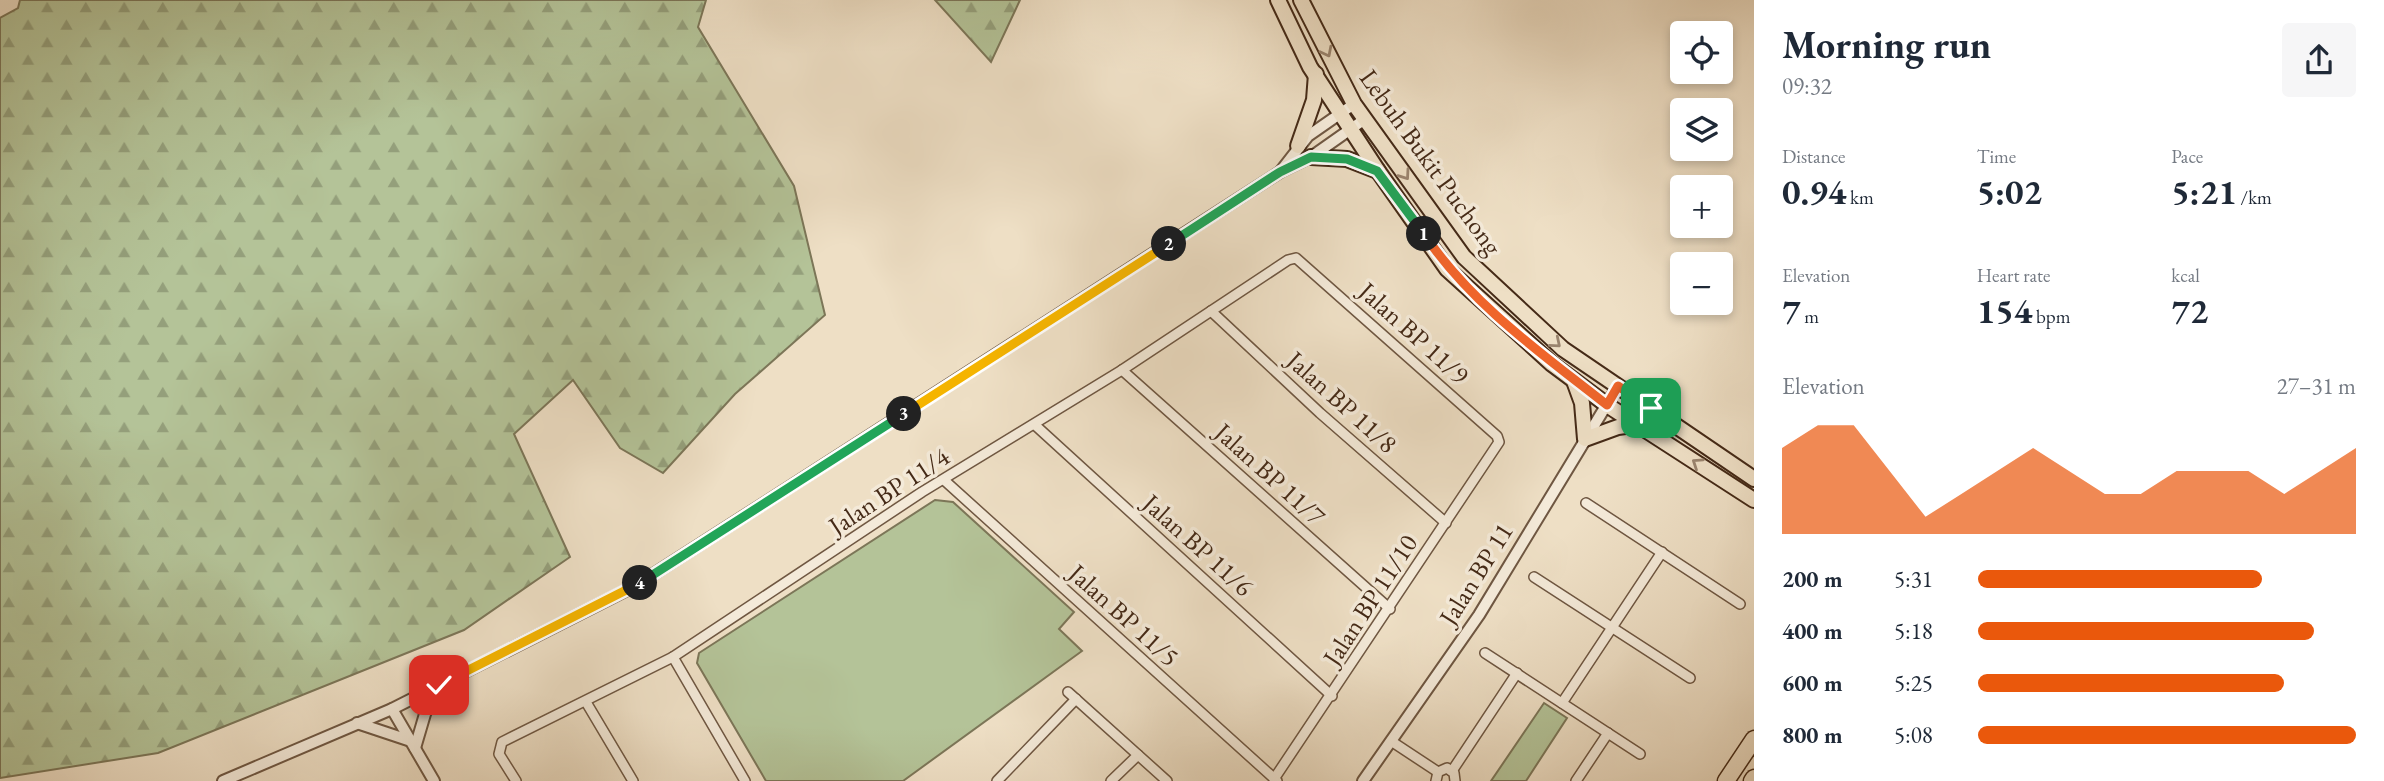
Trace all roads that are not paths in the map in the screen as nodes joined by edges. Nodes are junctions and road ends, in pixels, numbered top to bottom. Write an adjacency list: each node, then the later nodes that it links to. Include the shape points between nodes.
1 (1278, 0): 3 (main road, Lebuh Bukit Puchong)
2 (1301, 0): 4 (main road, Lebuh Bukit Puchong, one-way to 4)
3 (1316, 74): 5 (main road, Lebuh Bukit Puchong); 8 (main road, via 1314,100)
4 (1354, 104): 5 (street); 6 (main road, Lebuh Bukit Puchong)
5 (1340, 113): 7 (main road, Lebuh Bukit Puchong); 8 (street)
6 (1365, 119): 7 (street); 16 (main road, Lebuh Bukit Puchong, one-way to 16, via 1464,257 1563,349)
7 (1350, 129): 9 (street); 10 (main road, Lebuh Bukit Puchong)
8 (1298, 146): 11 (street)
9 (1311, 157): 10 (main road, via 1347,159); 11 (street)
10 (1377, 171): 15 (main road, Lebuh Bukit Puchong, via 1447,269)
11 (1280, 172): 36 (street, via 635,586)
12 (1296, 258): 13 (street, Jalan BP 11/4); 21 (street, Jalan BP 11/9)
13 (1211, 311): 14 (street, Jalan BP 11/4); 26 (street, Jalan BP 11/8)
14 (1122, 370): 19 (street, Jalan BP 11/4); 30 (street, Jalan BP 11/7)
15 (1571, 377): 17 (main road, Lebuh Bukit Puchong); 20 (main road, via 1582,403)
16 (1618, 386): 17 (street, Jalan BP 11); 22 (main road, Lebuh Bukit Puchong)
17 (1607, 405): 18 (main road, Lebuh Bukit Puchong); 20 (street, Jalan BP 11)
18 (1640, 424): 20 (main road, via 1618,426); 24 (main road, Lebuh Bukit Puchong, one-way to 18)
19 (1035, 425): 23 (street, Jalan BP 11/4); 38 (street, Jalan BP 11/6)
20 (1585, 439): 46 (street, Jalan BP 11, via 1479,615)
21 (1499, 442): 26 (street, Jalan BP 11/10)
22 (1754, 479)
23 (944, 480): 33 (street, Jalan BP 11/4); 52 (street, Jalan BP 11/5)
24 (1754, 500)
25 (1586, 503): 27 (street)
26 (1446, 523): 30 (street, Jalan BP 11/10)
27 (1662, 552): 29 (street); 31 (street)
28 (1534, 577): 31 (street)
29 (1740, 604)
30 (1390, 609): 38 (street, Jalan BP 11/10)
31 (1612, 628): 35 (street); 41 (street)
32 (1485, 653): 34 (street)
33 (673, 657): 40 (street, Jalan BP 11/4); 57 (street)
34 (1517, 673): 41 (street); 50 (street)
35 (1689, 678)
36 (439, 685): 42 (street); 47 (street)
37 (1068, 692): 39 (street)
38 (1332, 696): 52 (street, Jalan BP 11/10)
39 (1076, 699): 49 (street); 58 (street)
40 (586, 702): 55 (street, Jalan BP 11/4, via 502,742 499,754); 56 (street)
41 (1562, 703): 44 (street)
42 (392, 709): 43 (street); 47 (street)
43 (357, 723): 47 (street); 53 (street)
44 (1608, 733): 48 (street); 63 (street)
45 (1754, 739): 64 (highway)
46 (1391, 741): 51 (street); 61 (street, Jalan BP 11)
47 (413, 745): 54 (street)
48 (1640, 754)
49 (1138, 755): 59 (street); 60 (street)
50 (1452, 771): 51 (street, via 1443,768); 62 (street)
51 (1437, 776)
52 (1275, 780)
53 (223, 781)
54 (434, 781)
55 (516, 781)
56 (633, 781)
57 (745, 781)
58 (997, 781)
59 (1111, 781)
60 (1167, 781)
61 (1363, 781)
62 (1455, 781)
63 (1576, 781)
64 (1726, 781)

